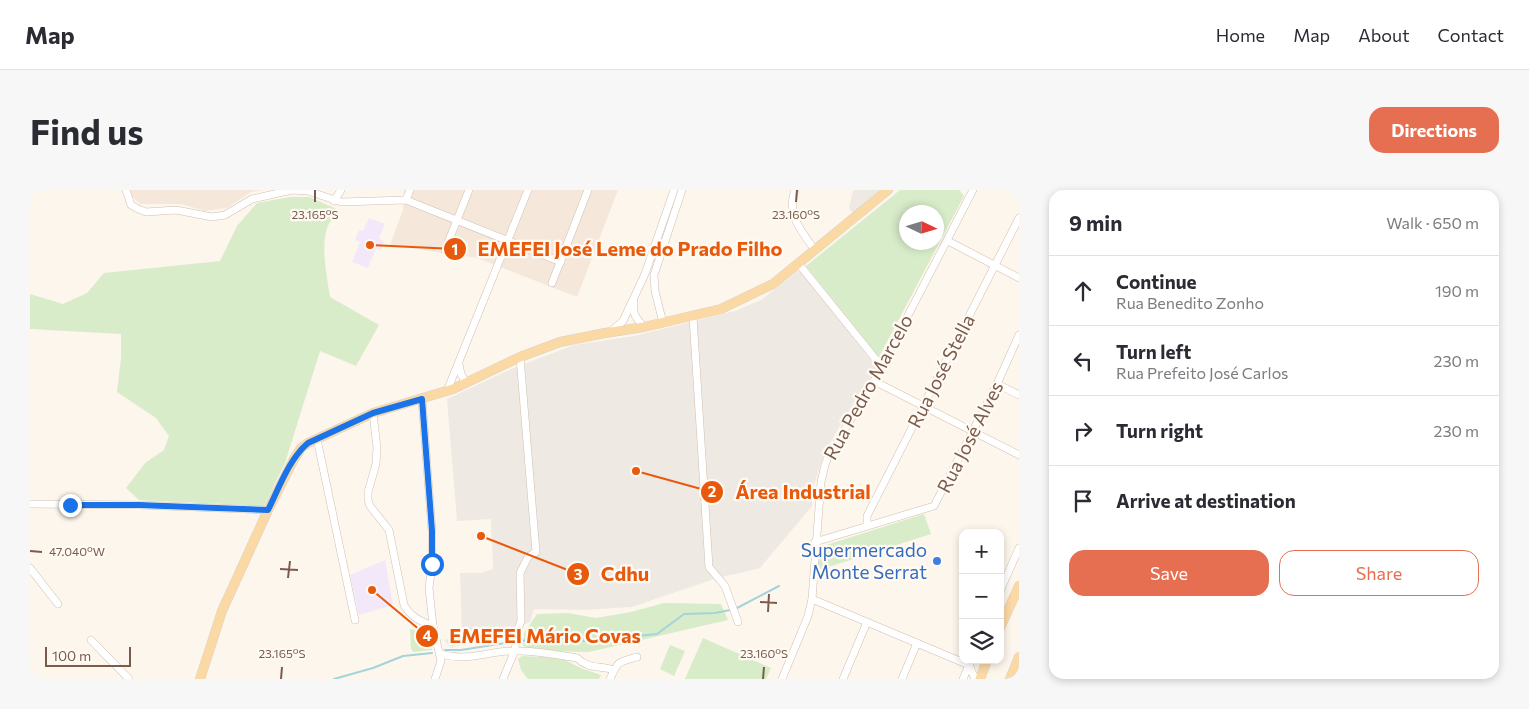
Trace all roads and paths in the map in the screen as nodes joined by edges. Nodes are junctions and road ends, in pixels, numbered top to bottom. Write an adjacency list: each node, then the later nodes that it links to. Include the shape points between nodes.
1 (126, 190): 13 (street, via 131,205 146,212 176,210 212,217 252,199 292,190 308,191)
2 (341, 190): 13 (street)
3 (410, 190): 12 (street)
4 (469, 190): 15 (street)
5 (528, 190): 16 (street)
6 (588, 190): 20 (street)
7 (674, 190): 25 (street)
8 (682, 190): 27 (street, via 654,275)
9 (795, 190): 19 (street, via 793,216)
10 (888, 190): 19 (main road)
11 (973, 190): 17 (street, Rua Pedro Marcelo)
12 (406, 200): 13 (street); 15 (street)
13 (334, 201)
14 (1019, 218): 22 (street, Rua José Stella)
15 (457, 221): 16 (street); 18 (street)
16 (508, 241): 20 (street); 32 (street)
17 (948, 241): 22 (street); 33 (street, Rua Pedro Marcelo)
18 (444, 250)
19 (815, 250): 21 (main road)
20 (561, 262): 24 (street)
21 (798, 263): 26 (main road, via 758,292 722,309); 33 (street)
22 (995, 265): 23 (street); 40 (street, Rua José Stella)
23 (1019, 278)
24 (552, 282)
25 (635, 296): 28 (street, via 635,317); 29 (street, via 623,321)
26 (693, 317): 27 (main road); 57 (street, via 710,567 725,586)
27 (663, 323): 28 (main road)
28 (644, 327): 29 (main road)
29 (610, 332): 31 (main road, via 560,342)
30 (1018, 338): 36 (street, Rua José Alves)
31 (520, 357): 35 (main road); 62 (street, via 536,552 528,557 520,573 521,617)
32 (459, 364): 35 (street); 37 (street)
33 (882, 367): 34 (street, Rua Pedro Marcelo)
34 (874, 381): 40 (street); 48 (street, Rua Pedro Marcelo, via 825,465)
35 (466, 382): 37 (main road)
36 (997, 384): 38 (street); 42 (street, Rua José Alves)
37 (447, 391): 39 (main road)
38 (1019, 395)
39 (422, 399): 41 (main road); 59 (street, via 432,531 430,588)
40 (923, 407): 42 (street); 47 (street, Rua José Stella, via 867,516)
41 (373, 413): 43 (main road); 59 (street, via 377,448 368,500 389,530 404,605 417,620)
42 (973, 432): 44 (street); 47 (street, Rua José Alves, via 934,506)
43 (317, 439): 46 (main road, via 301,448); 56 (street)
44 (1019, 454)
45 (30, 504): 46 (street)
46 (268, 510): 72 (main road, via 222,610)
47 (867, 526): 48 (street, Rua José Alves)
48 (815, 542): 53 (street, Rua Pedro Marcelo)
49 (1019, 548): 51 (street)
50 (30, 568): 54 (street)
51 (1004, 581)
52 (1019, 586): 55 (main road)
53 (812, 599): 58 (street); 76 (street, Rua Pedro Marcelo)
54 (58, 604)
55 (1004, 619)
56 (355, 620)
57 (738, 622)
58 (867, 622): 61 (street); 77 (street)
59 (433, 626): 63 (street)
60 (91, 640): 71 (street)
61 (917, 643): 66 (street); 78 (street)
62 (516, 647): 63 (street, via 474,657); 70 (street, via 577,658 592,667); 74 (street)
63 (440, 654): 73 (street, via 440,668)
64 (1019, 657): 82 (main road)
65 (637, 658): 70 (street, via 619,661)
66 (959, 659)
67 (970, 664): 79 (street)
68 (970, 664): 80 (street)
69 (986, 664): 81 (main road)
70 (614, 670): 75 (street)
71 (129, 679)
72 (200, 679)
73 (435, 679)
74 (503, 679)
75 (610, 679)
76 (782, 679)
77 (843, 679)
78 (902, 679)
79 (964, 679)
80 (975, 679)
81 (980, 679)
82 (1010, 679)

